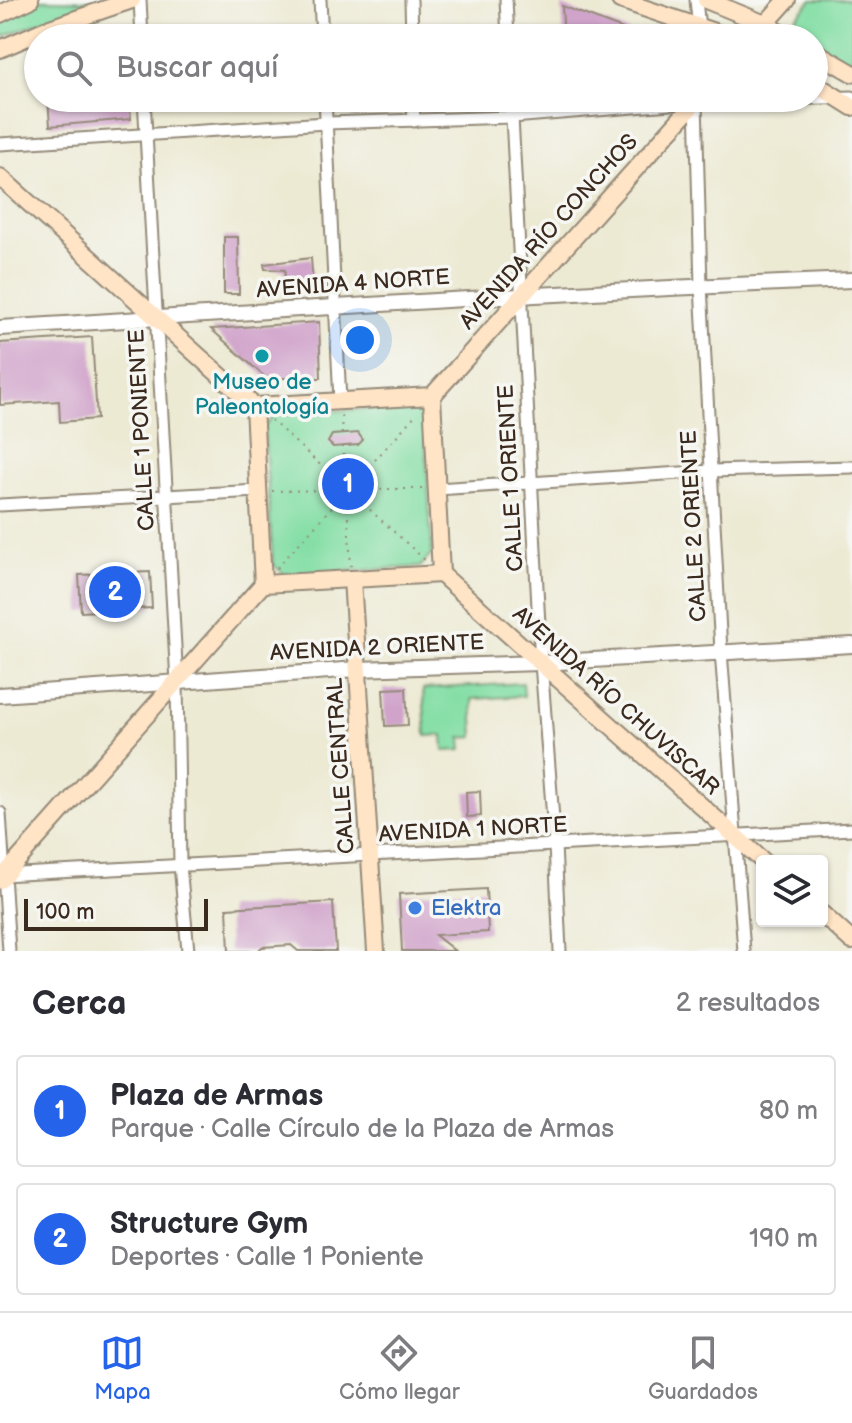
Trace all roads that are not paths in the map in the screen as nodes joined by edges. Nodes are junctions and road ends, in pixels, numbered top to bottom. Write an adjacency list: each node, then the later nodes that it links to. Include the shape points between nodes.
1 (30, 0): 11 (main road)
2 (132, 0): 12 (main road)
3 (140, 0): 13 (street)
4 (320, 0): 14 (street)
5 (411, 0): 15 (street)
6 (506, 0): 16 (street)
7 (620, 0): 17 (main road)
8 (696, 0): 18 (street)
9 (706, 0): 19 (main road)
10 (787, 0): 19 (main road)
11 (0, 14)
12 (62, 24)
13 (141, 24)
14 (321, 24)
15 (412, 24)
16 (507, 24)
17 (680, 24)
18 (699, 24)
19 (765, 24)
20 (24, 39): 21 (main road)
21 (0, 49)
22 (828, 59): 23 (main road)
23 (852, 73)
24 (828, 90): 26 (main road)
25 (828, 101): 26 (street)
26 (848, 101)
27 (145, 112): 37 (street, CALLE 1 PONIENTE)
28 (326, 112): 36 (street)
29 (414, 112): 35 (street)
30 (512, 112): 34 (street, CALLE 1 ORIENTE)
31 (563, 112): 34 (street)
32 (685, 112): 42 (main road, AVENIDA RÍO CONCHOS)
33 (697, 112): 41 (street, CALLE 2 ORIENTE)
34 (512, 117): 35 (street); 42 (street, CALLE 1 ORIENTE)
35 (414, 121): 36 (street)
36 (326, 123): 37 (street); 43 (street)
37 (146, 135): 38 (street); 44 (street, CALLE 1 PONIENTE)
38 (0, 144)
39 (0, 177): 44 (main road)
40 (852, 280): 41 (street, AVENIDA 4 NORTE)
41 (701, 286): 42 (street, AVENIDA 4 NORTE); 50 (street, CALLE 2 ORIENTE)
42 (522, 295): 43 (street, AVENIDA 4 NORTE); 46 (main road, AVENIDA RÍO CONCHOS); 51 (street, CALLE 1 ORIENTE)
43 (335, 309): 44 (street, AVENIDA 4 NORTE); 47 (street)
44 (156, 317): 45 (street, AVENIDA 4 NORTE); 48 (main road); 54 (street, CALLE 1 PONIENTE)
45 (0, 328)
46 (432, 396): 47 (main road); 52 (main road)
47 (340, 401): 48 (main road)
48 (254, 406): 53 (main road)
49 (852, 467): 50 (street)
50 (711, 471): 51 (street); 60 (street, CALLE 2 ORIENTE)
51 (533, 482): 52 (street); 61 (street, CALLE 1 ORIENTE)
52 (437, 489): 56 (main road)
53 (258, 491): 54 (street); 58 (main road)
54 (165, 496): 55 (street); 63 (street, CALLE 1 PONIENTE)
55 (0, 505)
56 (441, 574): 57 (main road); 61 (main road, AVENIDA RÍO CHUVISCAR)
57 (352, 579): 58 (main road); 62 (main road, CALLE CENTRAL)
58 (263, 584): 63 (main road)
59 (852, 645): 60 (street, AVENIDA 2 ORIENTE)
60 (721, 651): 61 (street, AVENIDA 2 ORIENTE); 67 (street, CALLE 2 ORIENTE)
61 (541, 663): 62 (street, AVENIDA 2 ORIENTE); 67 (main road, AVENIDA RÍO CHUVISCAR); 68 (street, CALLE 1 ORIENTE)
62 (357, 669): 63 (street, AVENIDA 2 ORIENTE); 69 (main road, CALLE CENTRAL)
63 (177, 682): 64 (street, AVENIDA 2 ORIENTE); 71 (street, CALLE 1 PONIENTE); 72 (main road)
64 (0, 695)
65 (0, 813): 72 (street)
66 (852, 829): 67 (street, AVENIDA 1 NORTE)
67 (735, 836): 68 (street, AVENIDA 1 NORTE); 70 (main road, AVENIDA RÍO CHUVISCAR); 79 (street, CALLE 2 ORIENTE)
68 (555, 845): 69 (street, AVENIDA 1 NORTE); 78 (street, CALLE 1 ORIENTE)
69 (369, 855): 71 (street, AVENIDA 1 NORTE); 77 (main road, CALLE CENTRAL)
70 (756, 855)
71 (180, 865): 72 (street, AVENIDA 1 NORTE); 76 (street, CALLE 1 PONIENTE)
72 (2, 877): 75 (street)
73 (828, 919): 74 (main road)
74 (852, 941)
75 (9, 951)
76 (188, 951)
77 (376, 951)
78 (560, 951)
79 (744, 951)

